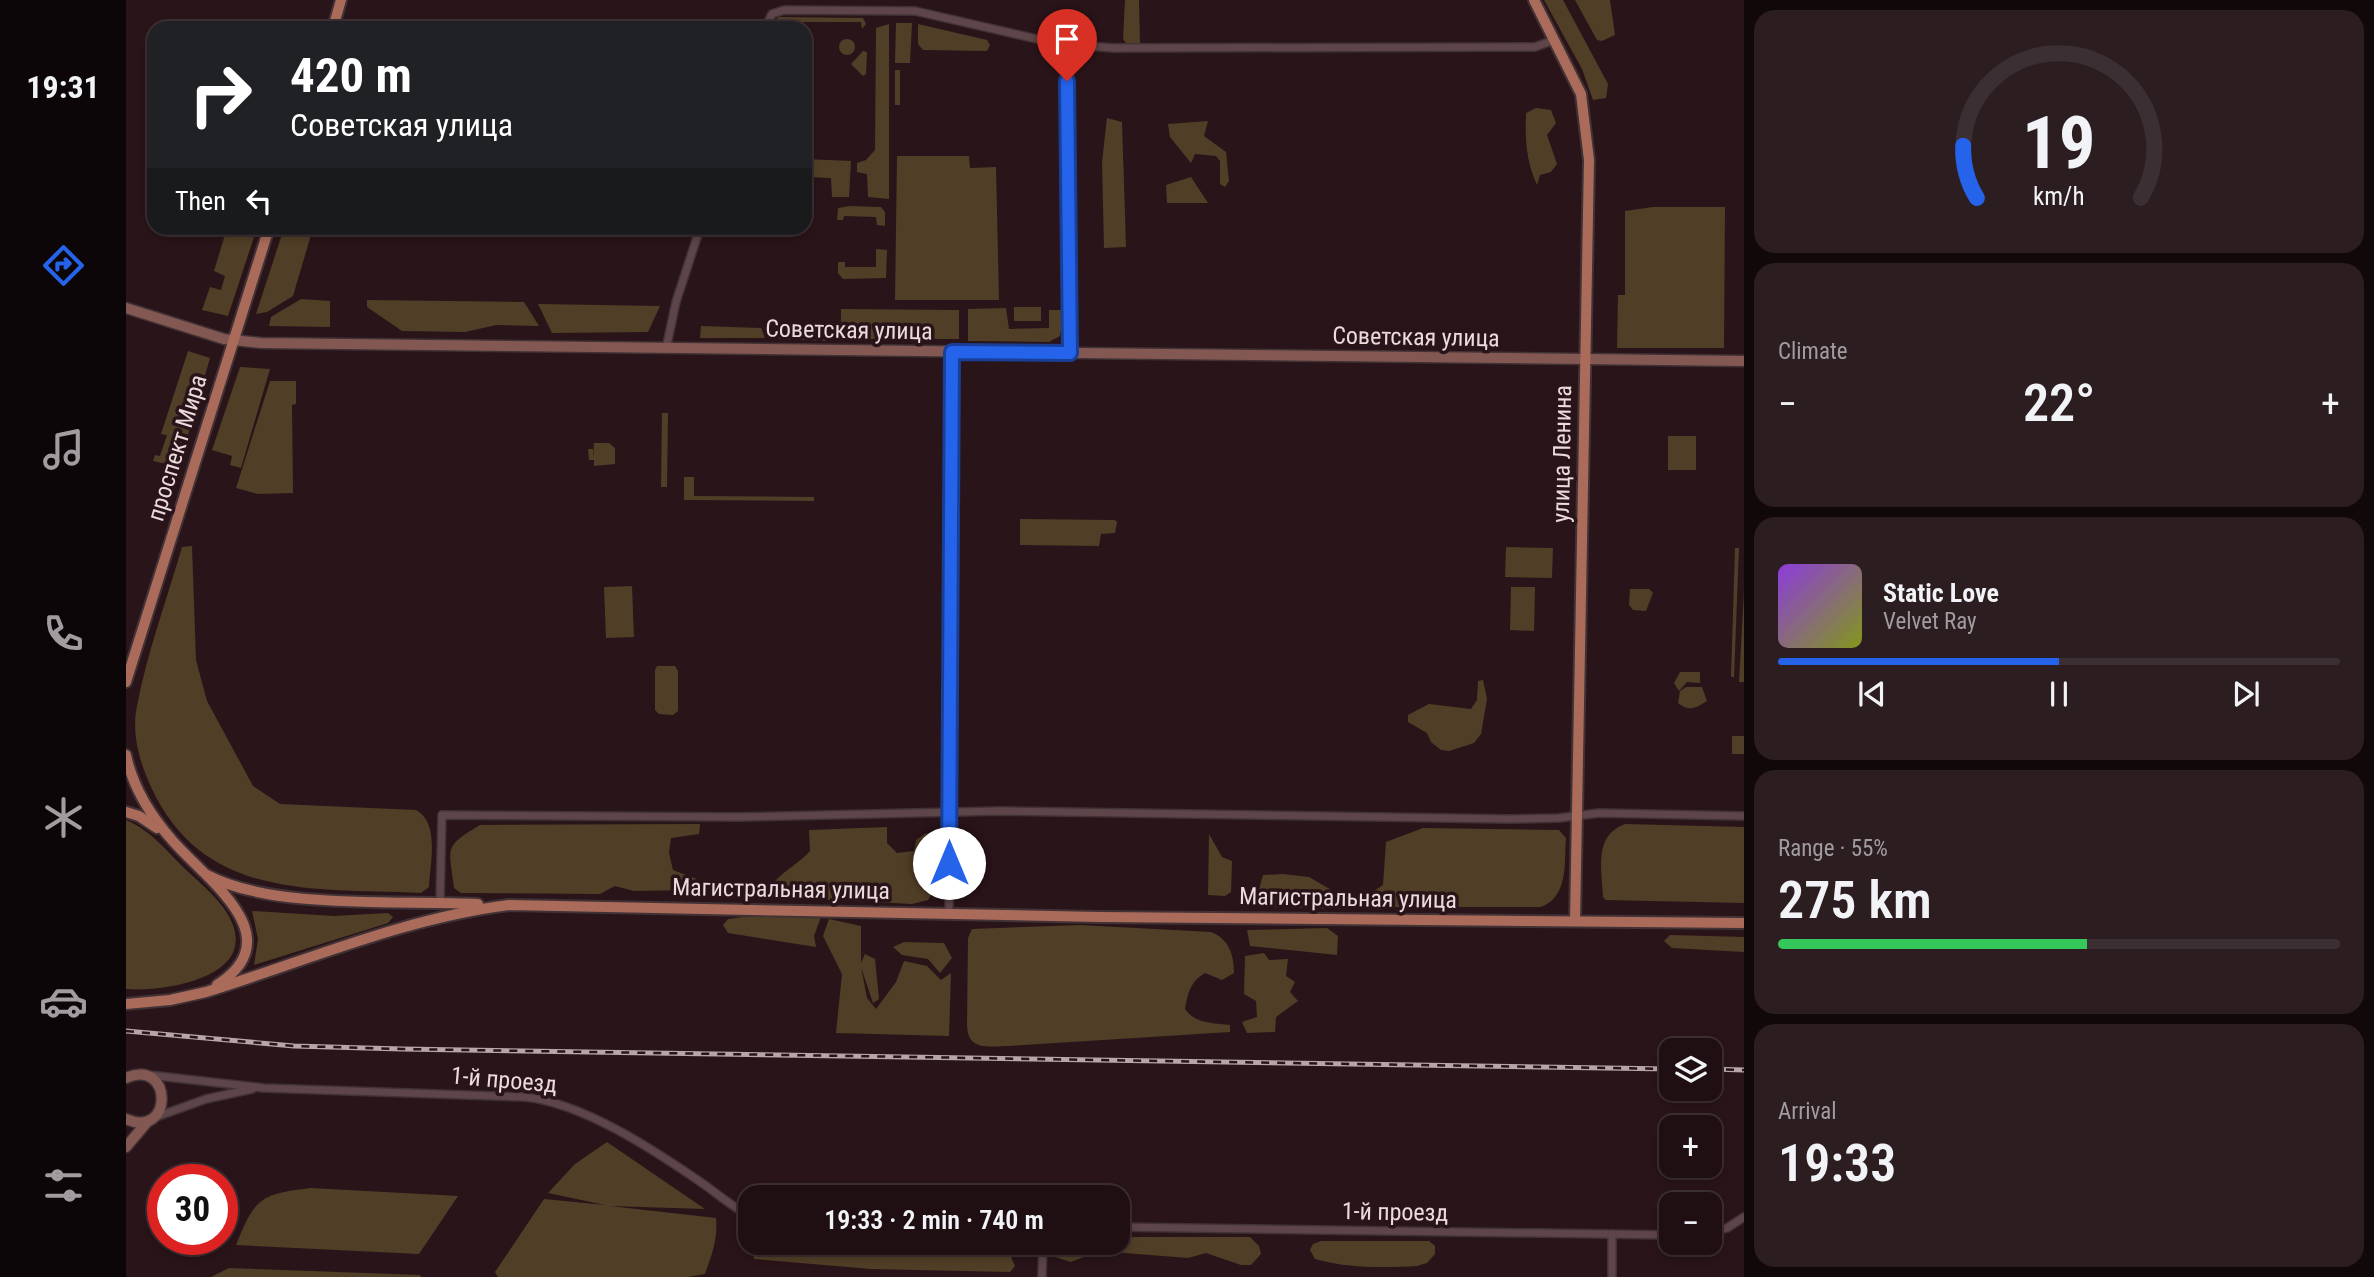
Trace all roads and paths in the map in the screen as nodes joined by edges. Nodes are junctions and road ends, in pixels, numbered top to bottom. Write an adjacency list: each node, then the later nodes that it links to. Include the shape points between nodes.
1 (341, 0): 5 (main road)
2 (917, 0): 4 (street)
3 (1534, 0): 7 (main road, улица Ленина)
4 (915, 11): 6 (street, via 784,10 772,14); 8 (street)
5 (335, 21)
6 (768, 21)
7 (1555, 40): 8 (street, via 1535,47 1399,49 1113,48); 16 (main road, улица Ленина, via 1581,94 1586,122)
8 (1050, 42): 15 (street, via 1065,56 1067,66)
9 (268, 235): 12 (main road, проспект Мира)
10 (698, 235): 13 (street)
11 (126, 308): 12 (main road, Советская улица)
12 (232, 340): 13 (main road, Советская улица); 18 (main road, проспект Мира)
13 (666, 349): 14 (main road, Советская улица)
14 (952, 352): 15 (main road, Советская улица); 22 (street)
15 (1070, 353): 16 (main road, Советская улица)
16 (1586, 360): 17 (main road, Советская улица); 23 (main road, улица Ленина)
17 (1744, 361)
18 (127, 678): 19 (main road, проспект Мира)
19 (126, 693)
20 (126, 755): 25 (main road, via 140,796)
21 (126, 812): 25 (main road)
22 (949, 813): 23 (street); 27 (street, via 442,815); 29 (street)
23 (1576, 816): 24 (street); 30 (main road, улица Ленина)
24 (1744, 816)
25 (170, 839): 26 (main road)
26 (208, 875): 27 (main road, via 231,887 267,895); 32 (main road, via 235,907 247,941 238,967)
27 (440, 902): 28 (main road)
28 (509, 905): 29 (main road, Магистральная улица); 32 (main road, Магистральная улица, via 415,923)
29 (949, 913): 30 (main road, Магистральная улица)
30 (1575, 921): 31 (main road, Магистральная улица)
31 (1744, 923)
32 (206, 992): 33 (main road, Магистральная улица)
33 (126, 1004)
34 (140, 1074): 35 (main road); 36 (street, 1-й проезд); 38 (main road, via 153,1079 162,1093 160,1109)
35 (126, 1075)
36 (264, 1088): 38 (street, 1-й проезд, via 217,1096); 40 (street, 1-й проезд, via 557,1102 590,1115)
37 (126, 1119): 38 (main road, via 139,1123)
38 (151, 1119): 39 (main road)
39 (126, 1147)
40 (738, 1207)
41 (1744, 1217): 43 (street)
42 (1130, 1227): 44 (street, 1-й проезд)
43 (1722, 1229)
44 (1612, 1234): 45 (street, 1-й проезд); 48 (street)
45 (1659, 1235)
46 (1043, 1255): 47 (street)
47 (1042, 1277)
48 (1612, 1277)

